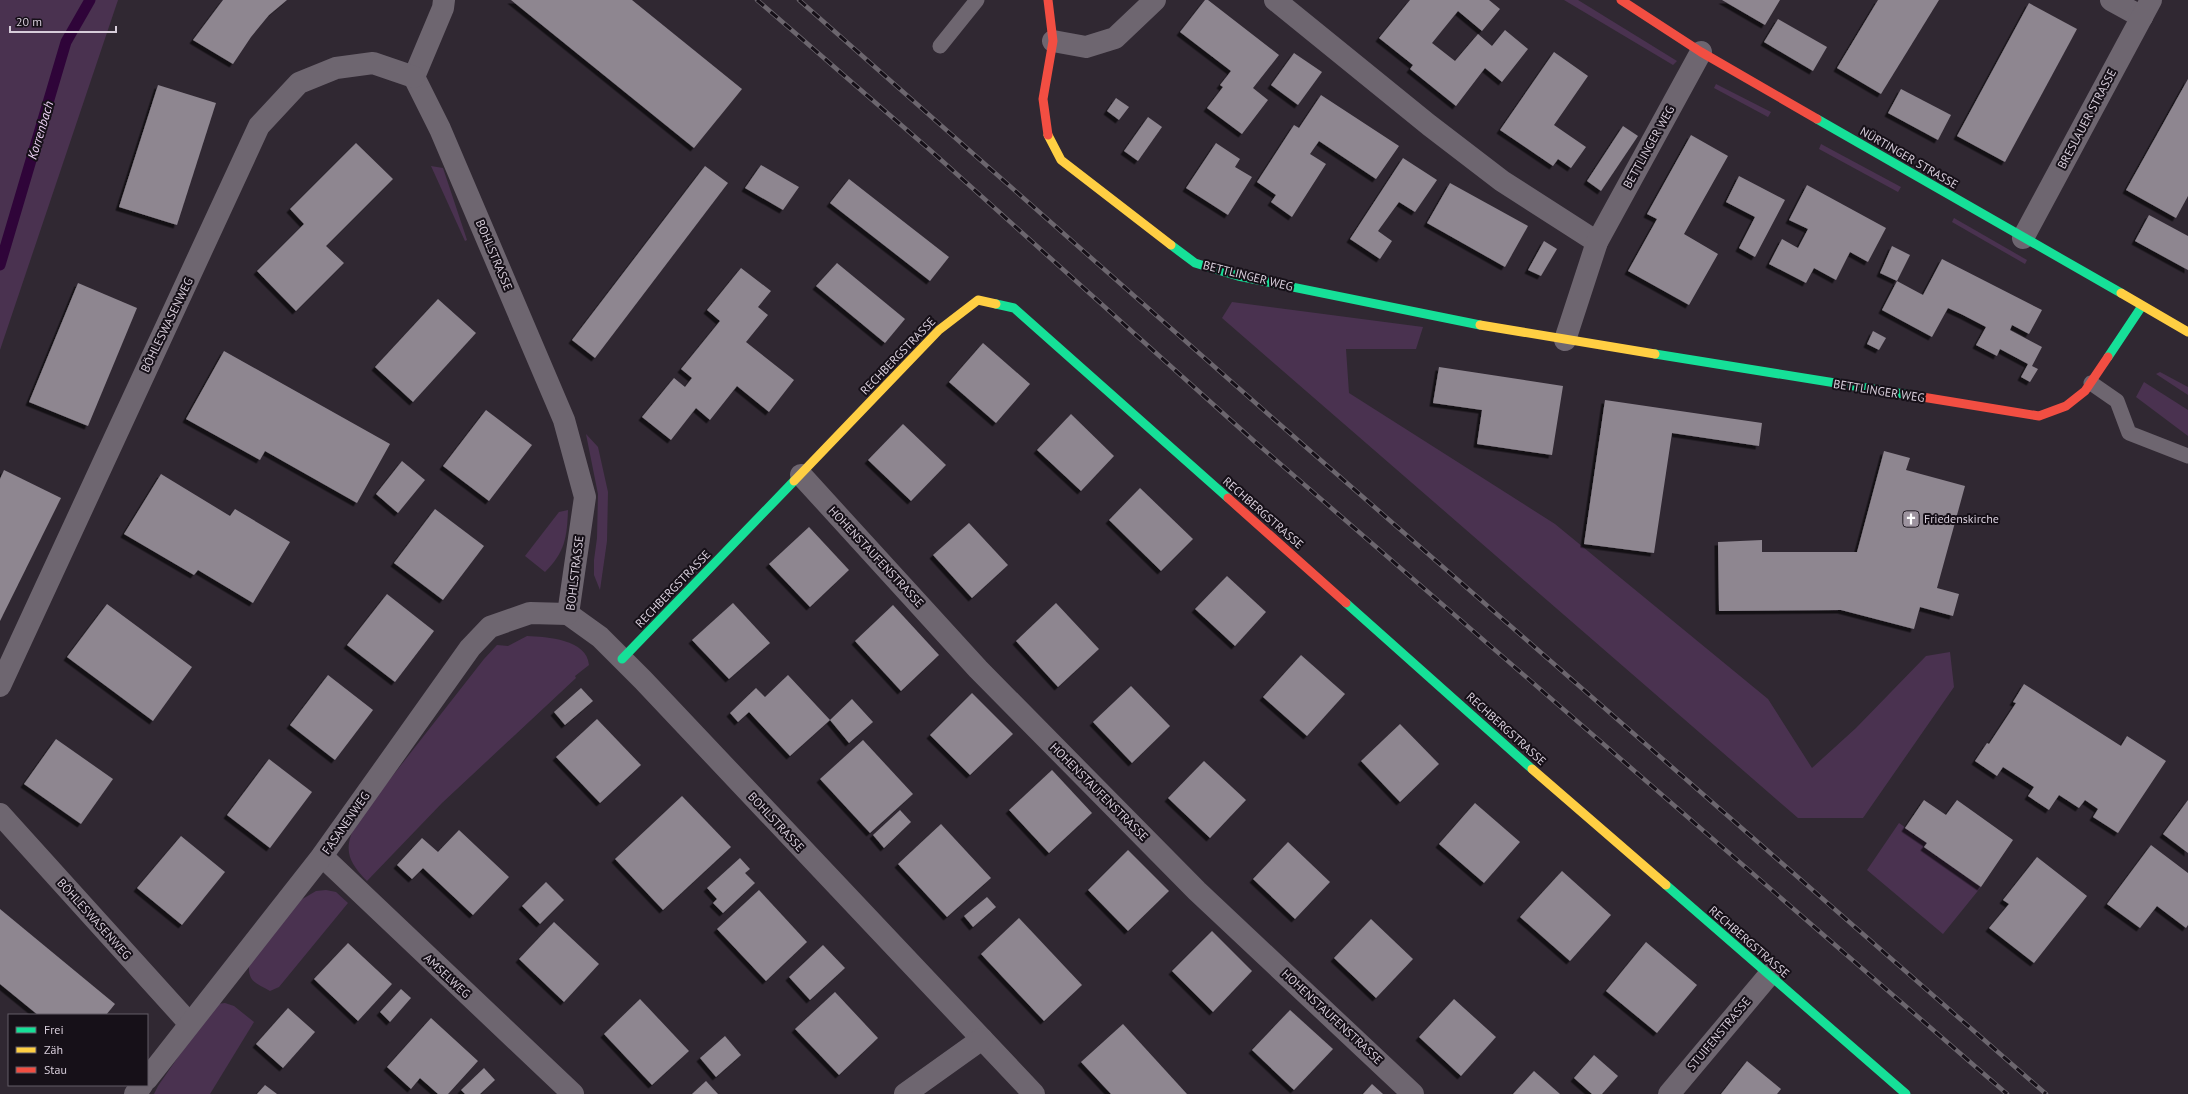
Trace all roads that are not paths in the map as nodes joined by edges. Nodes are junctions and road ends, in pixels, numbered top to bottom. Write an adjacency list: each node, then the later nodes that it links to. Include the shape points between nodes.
1 (444, 0): 12 (street)
2 (977, 0): 10 (lane)
3 (1048, 0): 9 (street, BETTLINGER WEG)
4 (1155, 0): 9 (street, via 1115,38 1086,47)
5 (1275, 0): 14 (street, via 1502,181)
6 (1621, 0): 11 (street, NÜRTINGER STRASSE)
7 (2111, 0): 8 (street)
8 (2147, 9): 13 (street, BRESLAUER STRASSE)
9 (1053, 40): 17 (street, BETTLINGER WEG, via 1043,99 1047,134 1061,160 1195,263 1238,276)
10 (940, 46)
11 (1701, 52): 13 (street, NÜRTINGER STRASSE); 14 (street, BETTLINGER WEG)
12 (414, 77): 21 (street, BOHLSTRASSE, via 440,129 564,420 585,496); 23 (street, BÖHLESWASENWEG, via 373,63 336,68 299,83 259,126)
13 (2023, 238): 15 (street, NÜRTINGER STRASSE)
14 (1597, 242): 17 (street, BETTLINGER WEG)
15 (2142, 306): 16 (street, NÜRTINGER STRASSE); 18 (street, BETTLINGER WEG)
16 (2188, 332)
17 (1565, 340): 18 (street, BETTLINGER WEG, via 2039,416 2066,406)
18 (2091, 383): 19 (lane, via 2117,401 2129,433)
19 (2188, 456)
20 (801, 475): 22 (street, RECHBERGSTRASSE); 26 (street, RECHBERGSTRASSE, via 939,330 978,300 1014,308); 35 (street, HOHENSTAUFENSTRASSE, via 978,669 1197,891)
21 (568, 614): 22 (street, BOHLSTRASSE, via 600,638); 25 (street, FASANENWEG, via 530,613 490,627 470,648)
22 (622, 659): 28 (street, BOHLSTRASSE)
23 (0, 686)
24 (0, 814): 27 (street, BÖHLESWASENWEG)
25 (322, 856): 27 (street, FASANENWEG); 32 (street, AMSELWEG)
26 (1768, 975): 36 (street, STUIFENSTRASSE); 37 (street, RECHBERGSTRASSE)
27 (189, 1024): 29 (street, FASANENWEG)
28 (982, 1040): 33 (street); 34 (street, BOHLSTRASSE)
29 (148, 1078)
30 (141, 1086): 31 (street)
31 (135, 1094)
32 (573, 1094)
33 (905, 1094)
34 (1034, 1094)
35 (1413, 1094)
36 (1669, 1094)
37 (1906, 1094)

